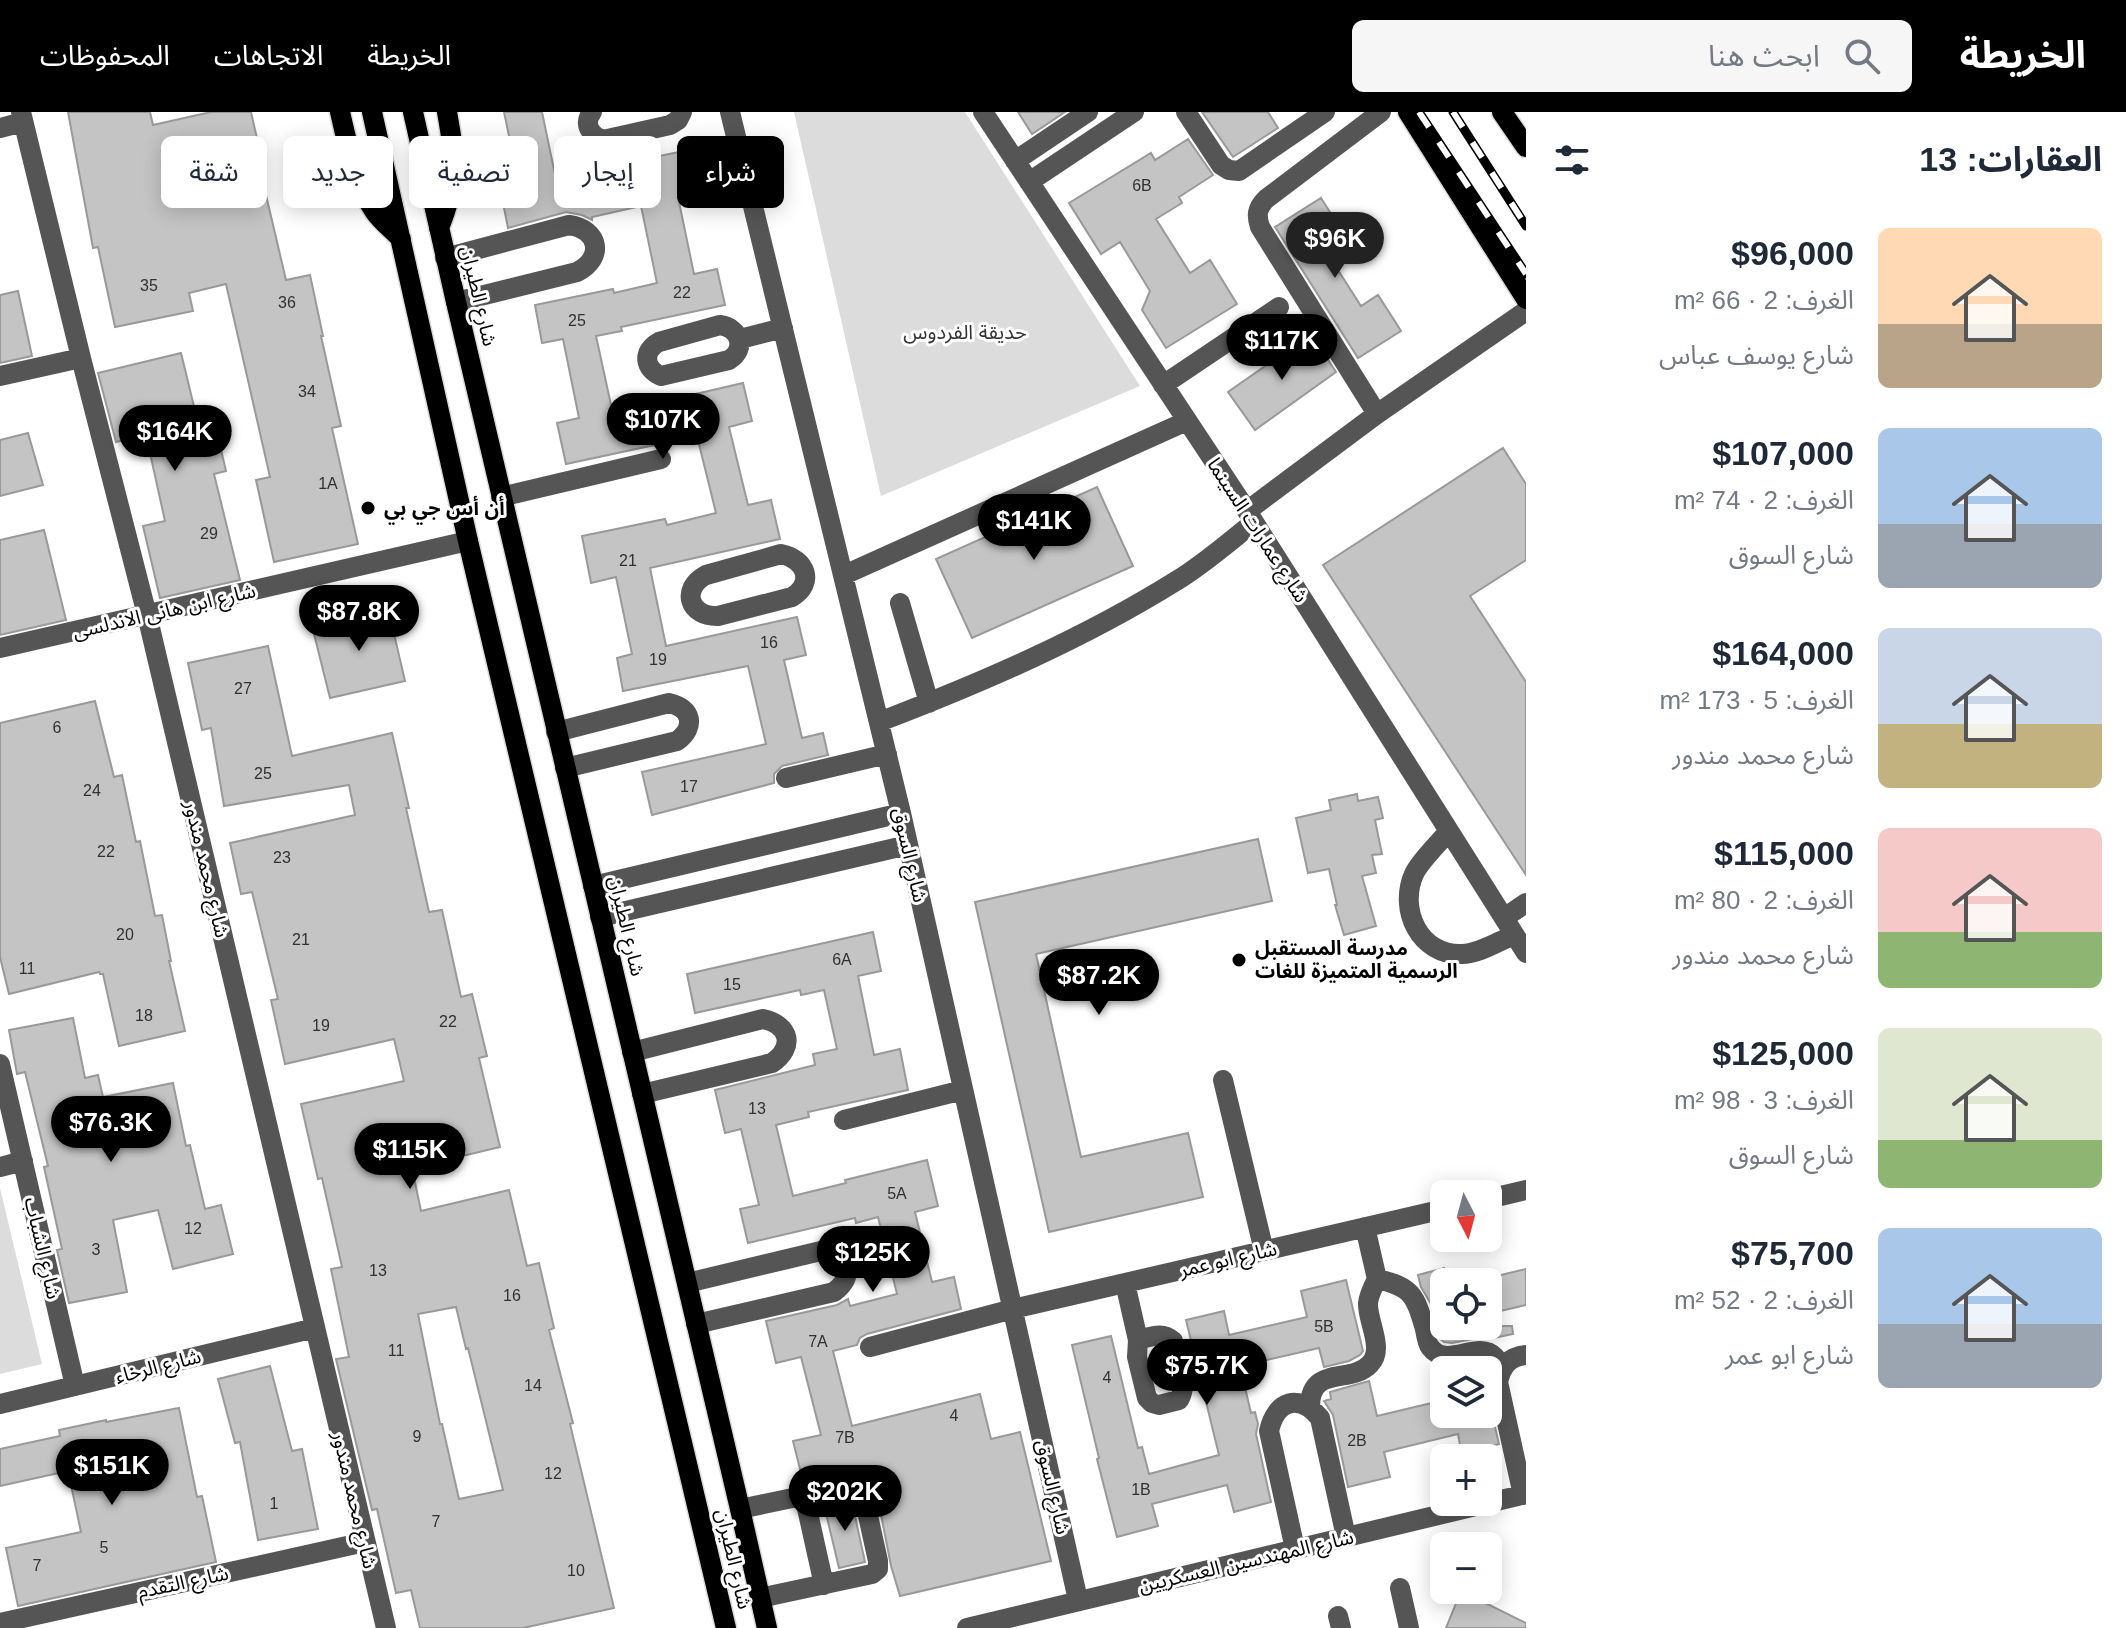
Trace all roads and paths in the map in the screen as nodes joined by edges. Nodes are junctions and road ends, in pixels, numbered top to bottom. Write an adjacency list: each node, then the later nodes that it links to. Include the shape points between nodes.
1 (340, 112): 22 (main road, via 362,187)
2 (372, 112): 22 (main road, شارع الطيران)
3 (413, 112): 21 (main road, شارع الطيران)
4 (447, 112): 21 (main road, via 455,175)
5 (592, 112): 6 (street, via 590,132 603,140 670,125)
6 (682, 112)
7 (730, 112): 28 (street, شارع السوق)
8 (983, 112): 19 (street, شارع عمارات السينما)
9 (1088, 112): 19 (street)
10 (1134, 112): 20 (street)
11 (1186, 112): 12 (street, via 1221,165 1239,171)
12 (1325, 112)
13 (1381, 112): 33 (street, via 1266,199 1257,217)
14 (1408, 112): 24 (main road)
15 (1502, 112): 18 (main road)
16 (22, 117): 17 (street); 30 (street, شارع محمد مندور)
17 (0, 128)
18 (1526, 147)
19 (1015, 161): 20 (street, شارع عمارات السينما)
20 (1029, 182): 32 (street, شارع عمارات السينما)
21 (439, 228): 23 (main road, شارع الطيران)
22 (401, 239): 38 (main road, شارع الطيران)
23 (445, 258): 25 (main road, شارع الطيران); 25 (street, via 569,225 581,227 595,245 588,267 577,272)
24 (1526, 299)
25 (456, 302): 36 (main road, شارع الطيران)
26 (1279, 307): 32 (street)
27 (1526, 311): 33 (street)
28 (783, 328): 29 (street); 39 (street, شارع السوق)
29 (740, 339)
30 (81, 358): 31 (street); 42 (street, شارع محمد مندور)
31 (0, 376)
32 (1163, 385): 34 (street, شارع عمارات السينما)
33 (1377, 414): 37 (street)
34 (1187, 421): 37 (street, شارع عمارات السينما); 39 (street)
35 (661, 459): 36 (street)
36 (501, 497): 46 (main road, شارع الطيران)
37 (1251, 517): 44 (street, via 1178,580 1099,625); 51 (street, شارع عمارات السينما)
38 (468, 541): 42 (street, شارع ابن هانى الاندلسى); 99 (main road, شارع الطيران)
39 (843, 568): 40 (street); 45 (street, شارع السوق)
40 (805, 572): 40 (street, via 801,591 792,597 718,616 700,613 690,597 697,579 781,554 800,562)
41 (900, 603): 44 (street)
42 (147, 615): 43 (street, شارع ابن هانى الاندلسى); 76 (street, شارع محمد مندور)
43 (0, 648)
44 (929, 703): 45 (street)
45 (879, 722): 47 (street, شارع السوق)
46 (556, 732): 48 (main road, شارع الطيران); 48 (street, via 669,703 687,714 686,734 677,741)
47 (887, 754): 49 (street); 50 (street, شارع السوق)
48 (565, 768): 53 (main road, شارع الطيران)
49 (786, 778)
50 (901, 813): 52 (street, شارع السوق); 53 (street)
51 (1449, 831): 56 (street, شارع عمارات السينما); 56 (street, via 1414,872 1408,894 1410,917 1420,936 1434,947 1466,955)
52 (908, 845): 55 (street); 61 (street, شارع السوق)
53 (593, 886): 55 (main road, شارع الطيران)
54 (1526, 903): 56 (street)
55 (600, 917): 58 (main road, شارع الطيران)
56 (1509, 926): 57 (street, شارع عمارات السينما)
57 (1526, 953)
58 (632, 1052): 62 (main road, شارع الطيران); 62 (street, via 763,1019 785,1031 787,1044 772,1063)
59 (0, 1064): 64 (street, شارع الشباب)
60 (1223, 1080): 70 (street)
61 (963, 1090): 63 (street); 74 (street, شارع السوق)
62 (642, 1094): 72 (main road, شارع الطيران)
63 (844, 1120)
64 (23, 1161): 65 (street); 84 (street, شارع الشباب)
65 (0, 1167)
66 (1526, 1190): 67 (street)
67 (1502, 1196)
68 (1430, 1212): 69 (street, شارع ابو عمر)
69 (1365, 1227): 70 (street, شارع ابو عمر); 71 (street)
70 (1264, 1251): 73 (street, شارع ابو عمر)
71 (1377, 1279): 80 (street, via 1412,1295 1430,1347); 87 (street, via 1368,1305 1375,1357 1369,1367 1317,1384)
72 (687, 1283): 75 (main road, شارع الطيران); 75 (street, via 825,1250 846,1261 844,1285 834,1292)
73 (1125, 1283): 74 (street, شارع ابو عمر); 77 (street)
74 (1013, 1309): 78 (street, شارع ابو عمر); 96 (street, شارع السوق)
75 (696, 1324): 90 (main road, شارع الطيران)
76 (315, 1328): 84 (street, شارع الرخاء); 92 (street, شارع محمد مندور)
77 (1138, 1340)
78 (870, 1347)
79 (1526, 1355): 83 (street, via 1511,1358)
80 (1445, 1356)
81 (1455, 1356): 82 (street)
82 (1493, 1356)
83 (1502, 1367)
84 (75, 1386): 86 (street, شارع الرخاء)
85 (1502, 1399): 89 (street)
86 (0, 1404)
87 (1310, 1407): 91 (street, via 1320,1418); 93 (street, via 1282,1406 1269,1431)
88 (804, 1495): 90 (street); 94 (street); 94 (street, via 845,1487 861,1494 878,1561 872,1574)
89 (1524, 1495): 91 (street, شارع المهندسين العسكريين)
90 (740, 1509): 97 (main road, شارع الطيران)
91 (1346, 1537): 93 (street, شارع المهندسين العسكريين)
92 (365, 1542): 98 (street, شارع التقدم); 100 (street, شارع محمد مندور)
93 (1295, 1549): 96 (street, شارع المهندسين العسكريين)
94 (824, 1585): 97 (street)
95 (1400, 1588): 103 (street)
96 (1078, 1600): 102 (street, شارع المهندسين العسكريين)
97 (763, 1613): 101 (main road, شارع الطيران)
98 (0, 1623)
99 (725, 1627)
100 (386, 1628)
101 (780, 1628)
102 (967, 1628)
103 (1409, 1628)

